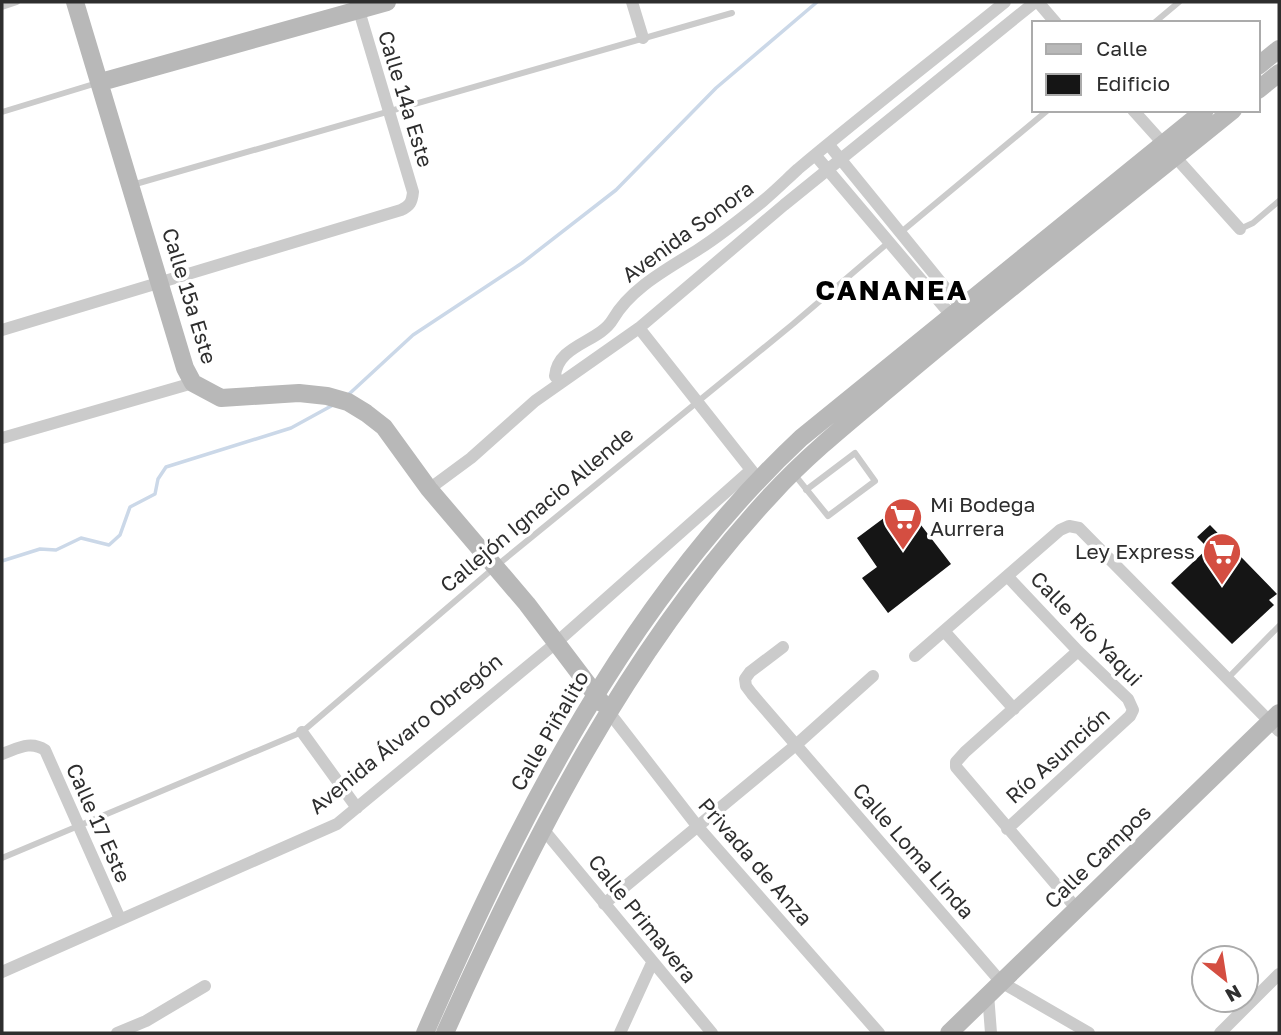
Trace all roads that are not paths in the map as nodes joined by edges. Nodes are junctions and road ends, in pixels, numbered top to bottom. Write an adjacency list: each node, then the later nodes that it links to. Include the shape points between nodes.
1 (17, 2): 8 (lane)
2 (75, 2): 17 (main road, Calle 15ª Este)
3 (387, 2): 9 (main road)
4 (632, 2): 13 (street)
5 (1005, 2): 25 (street, Avenida Sonora)
6 (1036, 2): 11 (street); 28 (street)
7 (1179, 2): 12 (lane)
8 (2, 6)
9 (357, 6): 17 (main road); 19 (street, Calle 14ª Este)
10 (732, 13): 13 (lane)
11 (1054, 21)
12 (1156, 21)
13 (643, 38): 19 (lane)
14 (1279, 49): 15 (main road)
15 (1260, 64)
16 (1279, 73): 18 (main road)
17 (101, 82): 20 (lane); 30 (main road, Calle 15ª Este)
18 (1260, 88)
19 (387, 111): 30 (lane); 35 (street, Calle 14ª Este, via 413,192 409,206)
20 (2, 112)
21 (1046, 112): 33 (lane, Callejón Ignacio Allende)
22 (1135, 112): 26 (street)
23 (1203, 112): 26 (main road, Avenida Álvaro Obregón)
24 (1231, 112): 26 (main road, Avenida Álvaro Obregón)
25 (829, 145): 27 (street, Avenida Sonora); 28 (street)
26 (1169, 151): 32 (street); 36 (main road, Avenida Álvaro Obregón)
27 (816, 156): 29 (street); 40 (street, Avenida Sonora, via 764,201 658,274 619,307 612,322 559,361 555,376)
28 (841, 160): 29 (street); 33 (street)
29 (828, 171): 34 (street); 37 (street)
30 (131, 186): 35 (main road, Calle 15ª Este)
31 (1279, 201): 32 (lane)
32 (1240, 229)
33 (900, 233): 34 (lane, Callejón Ignacio Allende); 36 (street)
34 (888, 242): 36 (street); 41 (lane, Callejón Ignacio Allende)
35 (160, 284): 38 (street); 39 (main road, Calle 15ª Este)
36 (961, 317): 43 (main road, Avenida Álvaro Obregón); 44 (main road, Avenida Álvaro Obregón)
37 (639, 328): 40 (street); 41 (street)
38 (2, 330)
39 (193, 383): 42 (street); 45 (main road, Calle 15ª Este, via 221,398 299,393 348,402 384,427)
40 (561, 383): 45 (street)
41 (697, 401): 44 (street); 48 (lane, Callejón Ignacio Allende)
42 (2, 438)
43 (792, 473): 46 (lane); 47 (main road, Avenida Álvaro Obregón)
44 (755, 475): 47 (street); 52 (street, Avenida Álvaro Obregón); 58 (main road, Calle Piñalito, via 658,600)
45 (429, 489): 48 (main road, Calle 15ª Este)
46 (806, 490): 46 (lane, via 828,516 875,481 855,453)
47 (771, 495): 61 (main road, Calle Piñalito, via 675,612)
48 (495, 567): 52 (main road, Calle 15ª Este); 63 (lane, Callejón Ignacio Allende)
49 (1008, 577): 51 (street); 54 (street, Calle Río Yaqui); 57 (street, via 1060,530 1079,528)
50 (1279, 626): 57 (lane)
51 (944, 631): 55 (street); 59 (street)
52 (556, 642): 58 (main road, Calle 15ª Este); 66 (street, Avenida Álvaro Obregón)
53 (783, 647): 64 (street, Calle Loma Linda, via 750,672 746,686)
54 (1079, 652): 59 (street); 60 (street, Calle Río Yaqui, via 1128,699)
55 (915, 656)
56 (873, 676): 64 (street)
57 (1228, 678): 62 (street)
58 (596, 695): 61 (main road, Calle 15ª Este); 81 (main road, Calle Piñalito, via 520,830)
59 (1014, 709): 70 (street, via 956,762 959,772)
60 (1133, 710): 70 (street, Río Asunción)
61 (608, 711): 68 (street, Privada de Anza); 69 (main road, Calle Piñalito)
62 (1276, 722): 73 (main road, Calle Campos)
63 (302, 732): 66 (street); 67 (lane, Callejón Ignacio Allende)
64 (797, 744): 68 (street); 79 (street, Calle Loma Linda)
65 (2, 754): 67 (street, Calle 17 Este, via 29,744 45,750)
66 (357, 808): 74 (street, Avenida Álvaro Obregón, via 317,834)
67 (80, 826): 71 (lane, Callejón Ignacio Allende); 74 (street, Calle 17 Este)
68 (698, 827): 72 (street); 85 (street, Privada de Anza)
69 (543, 829): 72 (street, Calle Primavera); 82 (main road, Calle Piñalito)
70 (1007, 829): 73 (street)
71 (2, 858)
72 (604, 904): 75 (street, Calle Primavera)
73 (1077, 909): 79 (main road, Calle Campos)
74 (120, 919): 76 (street, Avenida Álvaro Obregón)
75 (652, 963): 83 (street); 84 (street, Calle Primavera)
76 (2, 972)
77 (1279, 974): 89 (street)
78 (205, 986): 80 (street)
79 (994, 988): 86 (main road, Calle Campos); 87 (street); 88 (street, Calle Loma Linda)
80 (117, 1033)
81 (425, 1033)
82 (445, 1033)
83 (620, 1033)
84 (712, 1033)
85 (879, 1033)
86 (949, 1033)
87 (991, 1033)
88 (1089, 1033)
89 (1220, 1033)

